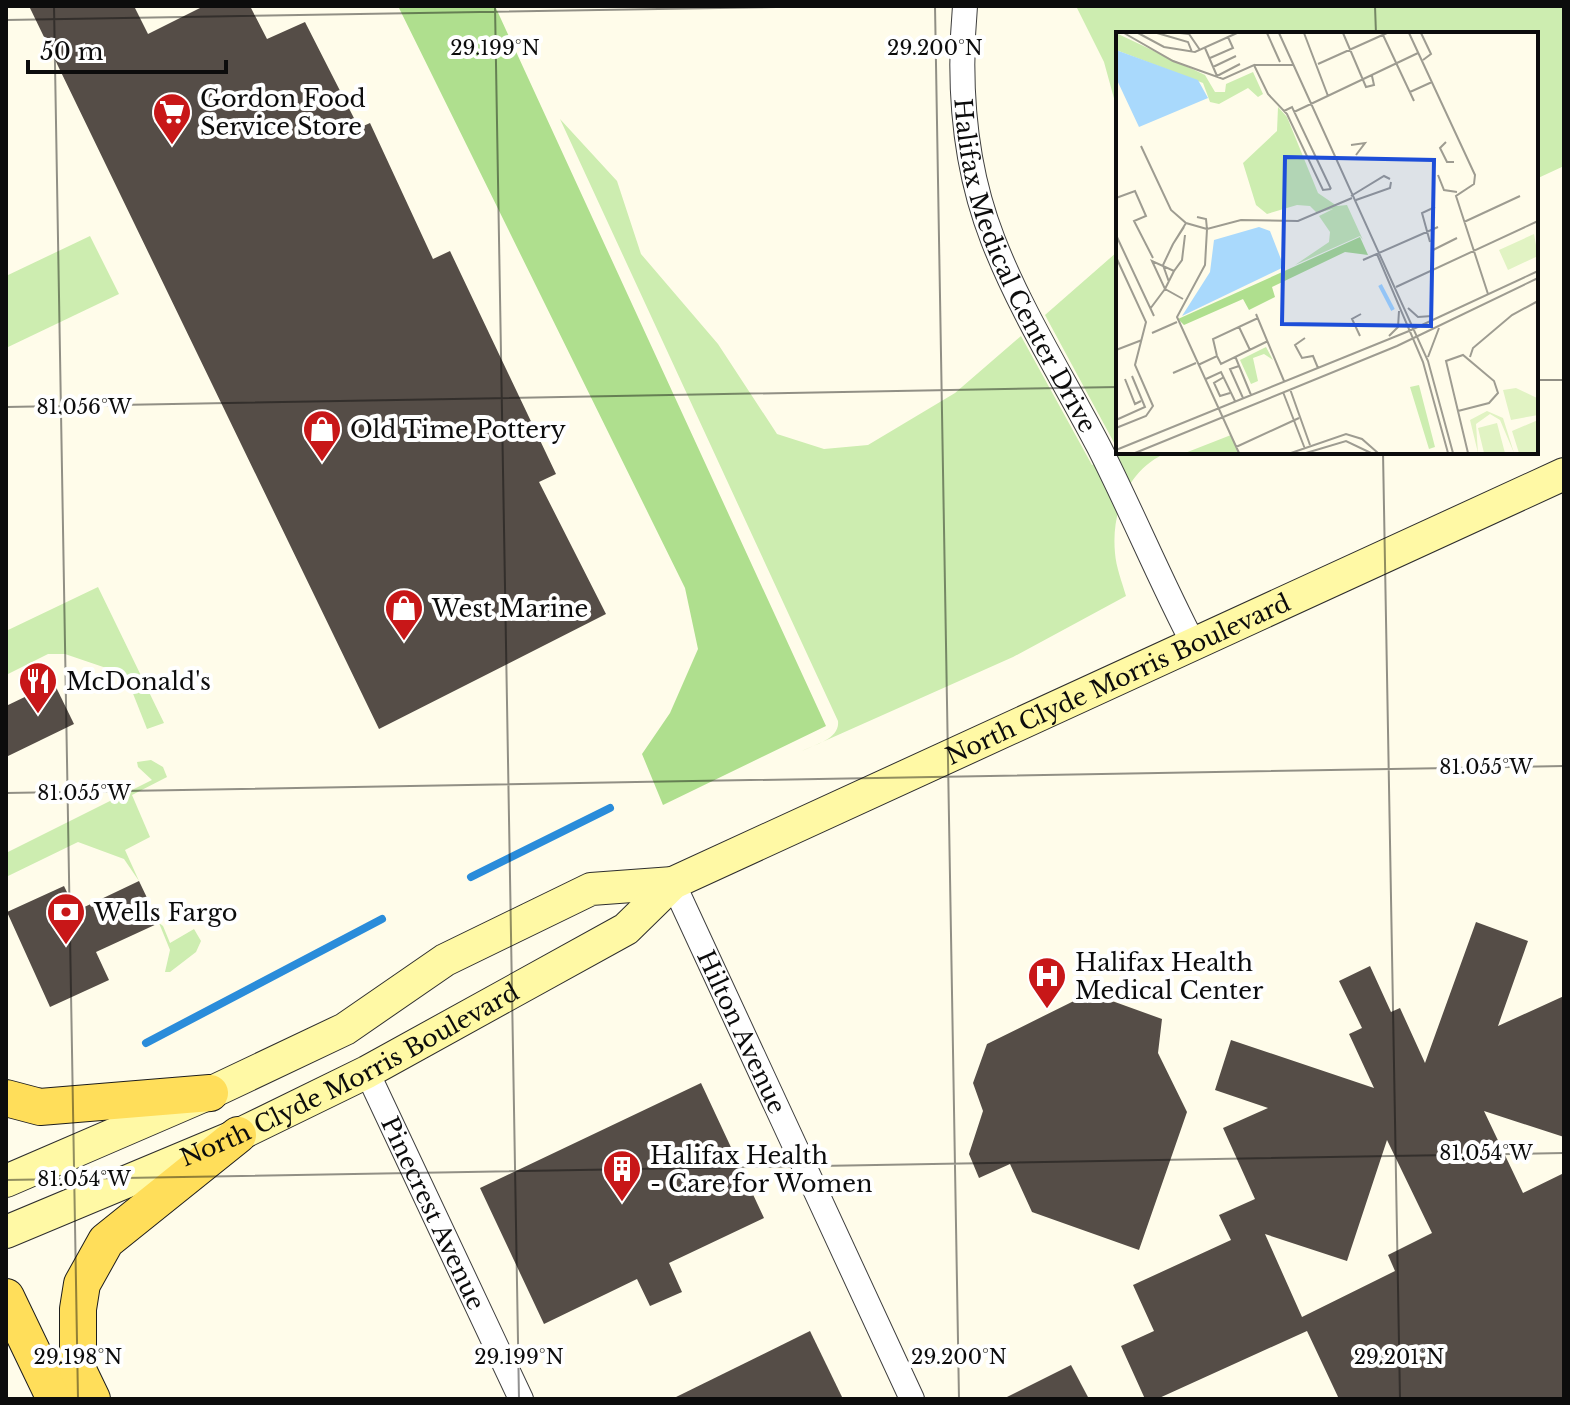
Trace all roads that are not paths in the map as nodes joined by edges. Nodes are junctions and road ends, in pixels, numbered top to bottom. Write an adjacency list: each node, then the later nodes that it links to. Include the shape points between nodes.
1 (965, 6): 3 (street, Halifax Medical Center Drive, via 961,85 966,135 992,240)
2 (1564, 474): 3 (main road, North Clyde Morris Boulevard)
3 (1194, 645): 4 (main road, North Clyde Morris Boulevard)
4 (673, 883): 5 (main road, North Clyde Morris Boulevard, via 626,929); 6 (main road, North Clyde Morris Boulevard, via 591,889 445,960 345,1029); 15 (street, Hilton Avenue)
5 (367, 1072): 8 (main road, North Clyde Morris Boulevard); 12 (street, Pinecrest Avenue)
6 (210, 1093): 7 (main road, via 40,1107); 9 (main road, North Clyde Morris Boulevard)
7 (6, 1098)
8 (238, 1135): 10 (main road, North Clyde Morris Boulevard); 14 (main road, via 106,1241 82,1284 78,1370)
9 (6, 1181)
10 (6, 1232)
11 (6, 1297): 13 (main road)
12 (520, 1396)
13 (55, 1399)
14 (92, 1399)
15 (912, 1399)

